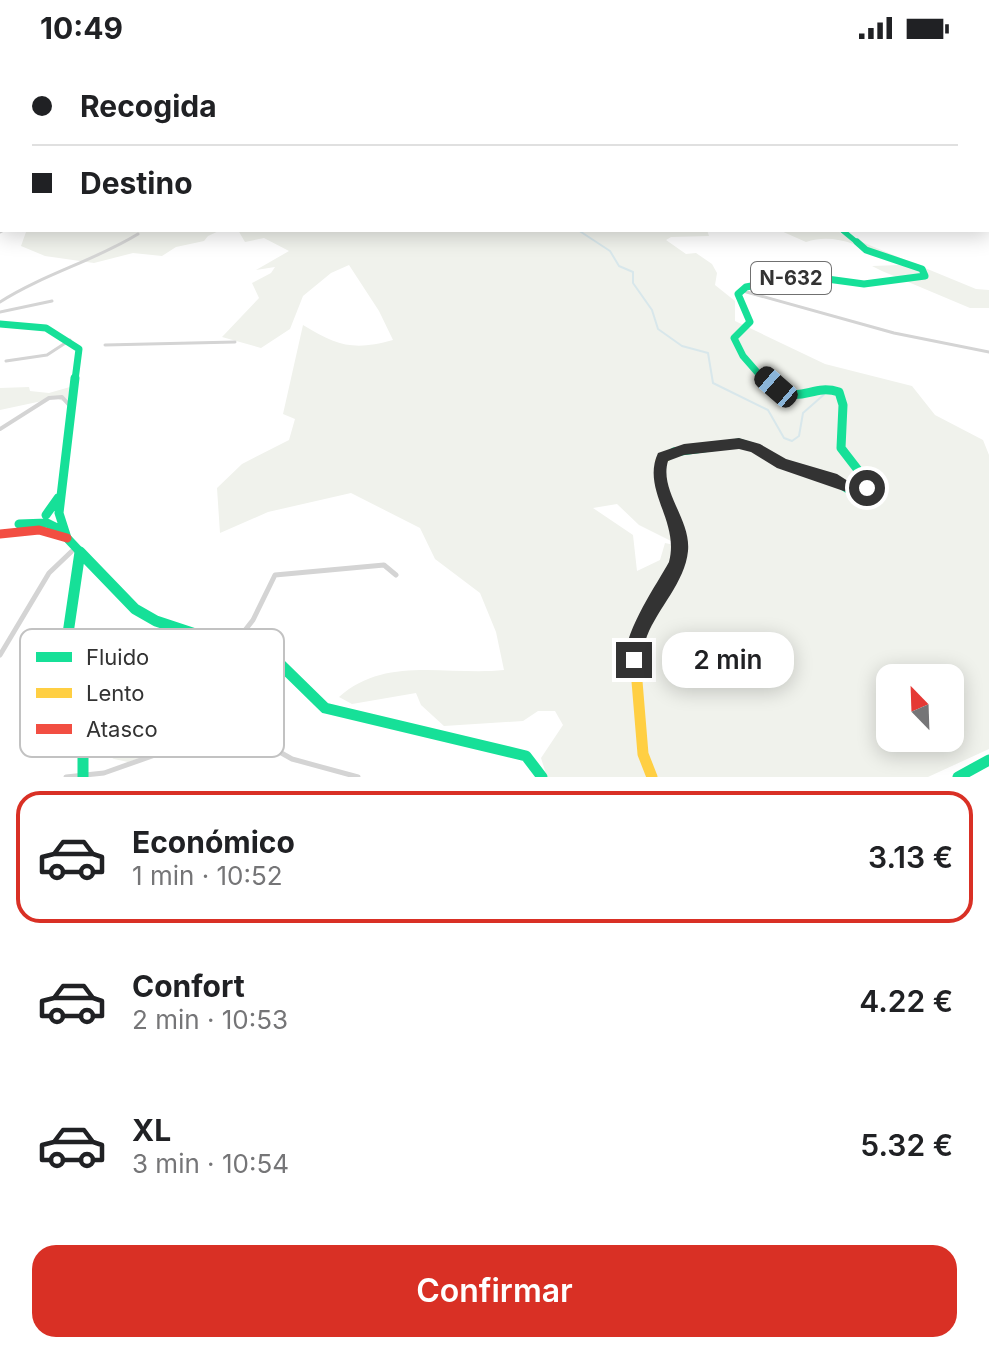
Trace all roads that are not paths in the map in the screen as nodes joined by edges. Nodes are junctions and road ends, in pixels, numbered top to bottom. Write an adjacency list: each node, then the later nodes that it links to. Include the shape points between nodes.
1 (843, 232): 3 (main road, N-632, via 874,252 922,269 925,276 864,284 805,276)
2 (138, 234): 5 (street)
3 (739, 290): 11 (street, via 894,333); 34 (main road, N-632, via 750,320 734,338 740,355 790,395 823,387 842,397 841,447 868,483 861,491 848,489 739,443 674,452 660,461 657,474 678,527 680,550 634,645 643,754)
4 (52, 301): 6 (street)
5 (0, 302)
6 (0, 312)
7 (0, 324): 8 (main road, via 46,328)
8 (73, 342): 12 (street, via 47,356); 13 (main road, via 80,356)
9 (235, 342): 10 (street)
10 (105, 345)
11 (989, 352)
12 (6, 361)
13 (70, 406): 14 (street, via 62,397 49,398); 15 (main road)
14 (0, 429)
15 (59, 495): 16 (main road); 17 (main road)
16 (59, 513): 17 (main road); 19 (main road)
17 (48, 523): 18 (main road); 18 (main road, via 30,522); 19 (main road)
18 (0, 533)
19 (65, 534): 20 (main road)
20 (78, 549): 22 (main road); 23 (main road, via 144,615); 25 (street, via 49,573)
21 (396, 575): 24 (street, via 384,565 275,575)
22 (68, 629)
23 (183, 629)
24 (246, 629)
25 (0, 655)
26 (284, 666): 33 (main road, via 308,697 325,708 526,756)
27 (284, 754): 32 (street)
28 (152, 757): 30 (street)
29 (989, 760): 35 (main road)
30 (83, 776): 31 (street)
31 (66, 777)
32 (358, 777)
33 (542, 777)
34 (652, 777)
35 (958, 777)

